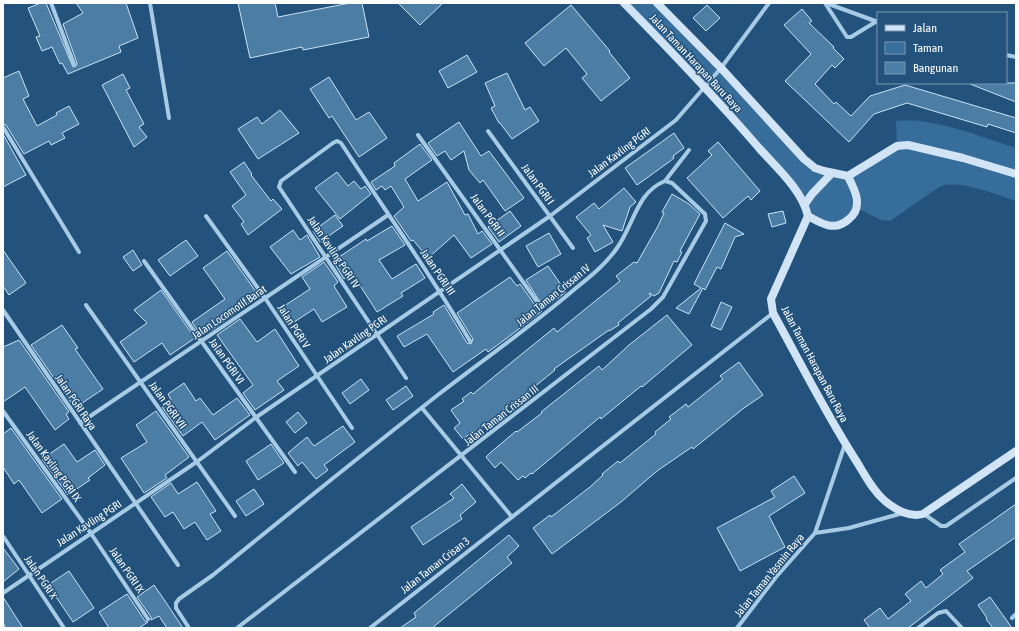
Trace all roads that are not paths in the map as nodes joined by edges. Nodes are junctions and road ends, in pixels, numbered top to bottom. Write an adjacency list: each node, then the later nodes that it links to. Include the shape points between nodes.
1 (51, 3): 8 (street)
2 (150, 3): 11 (street)
3 (624, 3): 10 (street, Jalan Taman Harapan Baru Raya)
4 (657, 3): 9 (street, Jalan Taman Harapan Baru Raya)
5 (769, 3): 9 (street, Jalan Kavling PGRI)
6 (825, 3): 7 (street); 7 (street, via 847,37)
7 (877, 22)
8 (74, 64)
9 (721, 68): 10 (street, Jalan Kavling PGRI); 16 (street, Jalan Taman Harapan Baru Raya, via 804,159 815,168)
10 (705, 86): 21 (street, Jalan Taman Harapan Baru Raya); 24 (street, Jalan Kavling PGRI, via 676,120)
11 (169, 118)
12 (3, 127): 28 (street)
13 (488, 130): 24 (street, Jalan PGRI I)
14 (418, 135): 27 (street, Jalan PGRI II)
15 (689, 150): 20 (street)
16 (832, 173): 18 (street, Jalan Taman Harapan Baru Raya); 21 (street)
17 (1016, 174): 18 (street, via 908,145 897,146)
18 (848, 176): 25 (street, via 858,202 854,214 845,223 834,227 824,225)
19 (281, 181): 22 (street, Jalan PGRI III, via 337,141 341,143); 29 (street, Jalan Kavling PGRI IV, via 279,187)
20 (666, 181): 43 (street, Jalan Taman Crissan IV, via 656,185 643,197 630,228 601,268 547,313); 50 (street, Jalan Taman Crissan III, via 672,183 705,214 706,221 663,297 640,318)
21 (805, 204): 25 (street, Jalan Taman Harapan Baru Raya)
22 (388, 215): 29 (street, Jalan Locomotif Barat); 31 (street, Jalan PGRI III)
23 (206, 216): 32 (street, Jalan PGRI V)
24 (550, 216): 26 (street, Jalan PGRI I); 27 (street, Jalan Kavling PGRI)
25 (808, 216): 36 (street, Jalan Taman Harapan Baru Raya, via 771,299)
26 (573, 248)
27 (502, 249): 31 (street, Jalan Kavling PGRI); 34 (street, Jalan PGRI II)
28 (79, 252)
29 (327, 256): 32 (street, Jalan Locomotif Barat); 37 (street, Jalan Kavling PGRI IV)
30 (144, 261): 38 (street, Jalan PGRI VI)
31 (441, 292): 37 (street, Jalan Kavling PGRI); 39 (street, Jalan PGRI III)
32 (265, 298): 38 (street, Jalan Locomotif Barat); 40 (street, Jalan PGRI V)
33 (86, 305): 42 (street, Jalan PGRI VII)
34 (541, 307)
35 (3, 310): 46 (street, Jalan PGRI Raya)
36 (773, 313): 48 (street, Jalan Taman Harapan Baru Raya); 58 (street, Jalan Taman Crisan 3)
37 (377, 333): 40 (street, Jalan Kavling PGRI); 41 (street, Jalan Kavling PGRI IV)
38 (202, 341): 42 (street, Jalan Locomotif Barat); 45 (street, Jalan PGRI VI)
39 (470, 341)
40 (316, 377): 45 (street, Jalan Kavling PGRI); 47 (street, Jalan PGRI V)
41 (406, 378)
42 (139, 382): 46 (street, Jalan Locomotif Barat); 51 (street, Jalan PGRI VII)
43 (422, 408): 50 (street); 67 (street, Jalan Taman Crissan IV, via 176,603 176,608)
44 (3, 411): 59 (street, Jalan Kavling PGRI IX)
45 (256, 418): 51 (street, Jalan Kavling PGRI); 52 (street, Jalan PGRI VI)
46 (80, 423): 54 (street, Jalan PGRI Raya)
47 (352, 428)
48 (845, 444): 55 (street, Jalan Taman Harapan Baru Raya, via 884,500); 60 (street, Jalan Taman Yasmin Raya)
49 (1016, 452): 56 (street)
50 (462, 457): 58 (street); 68 (street, Jalan Taman Crissan III)
51 (198, 461): 54 (street, Jalan Kavling PGRI); 57 (street, Jalan PGRI VII)
52 (295, 472)
53 (1016, 478): 56 (street, via 946,526 941,526)
54 (136, 503): 59 (street, Jalan Kavling PGRI); 62 (street, Jalan PGRI Raya)
55 (903, 513): 56 (street, via 917,516); 60 (street, Jalan Taman Yasmin Raya, via 849,528)
56 (923, 514)
57 (235, 516)
58 (512, 517): 69 (street, Jalan Taman Crisan 3)
59 (90, 532): 63 (street, Jalan Kavling PGRI); 65 (street, Jalan PGRI IX)
60 (816, 533): 70 (street, Jalan Taman Yasmin Raya, via 776,577)
61 (3, 536): 63 (street, Jalan PGRI X)
62 (178, 565)
63 (29, 574): 64 (street, Jalan Kavling PGRI); 66 (street, Jalan PGRI X)
64 (3, 593)
65 (148, 619)
66 (64, 628)
67 (189, 628)
68 (237, 628)
69 (370, 628)
70 (737, 628)
71 (918, 628): 72 (street, via 938,613 946,611)
72 (962, 628)

